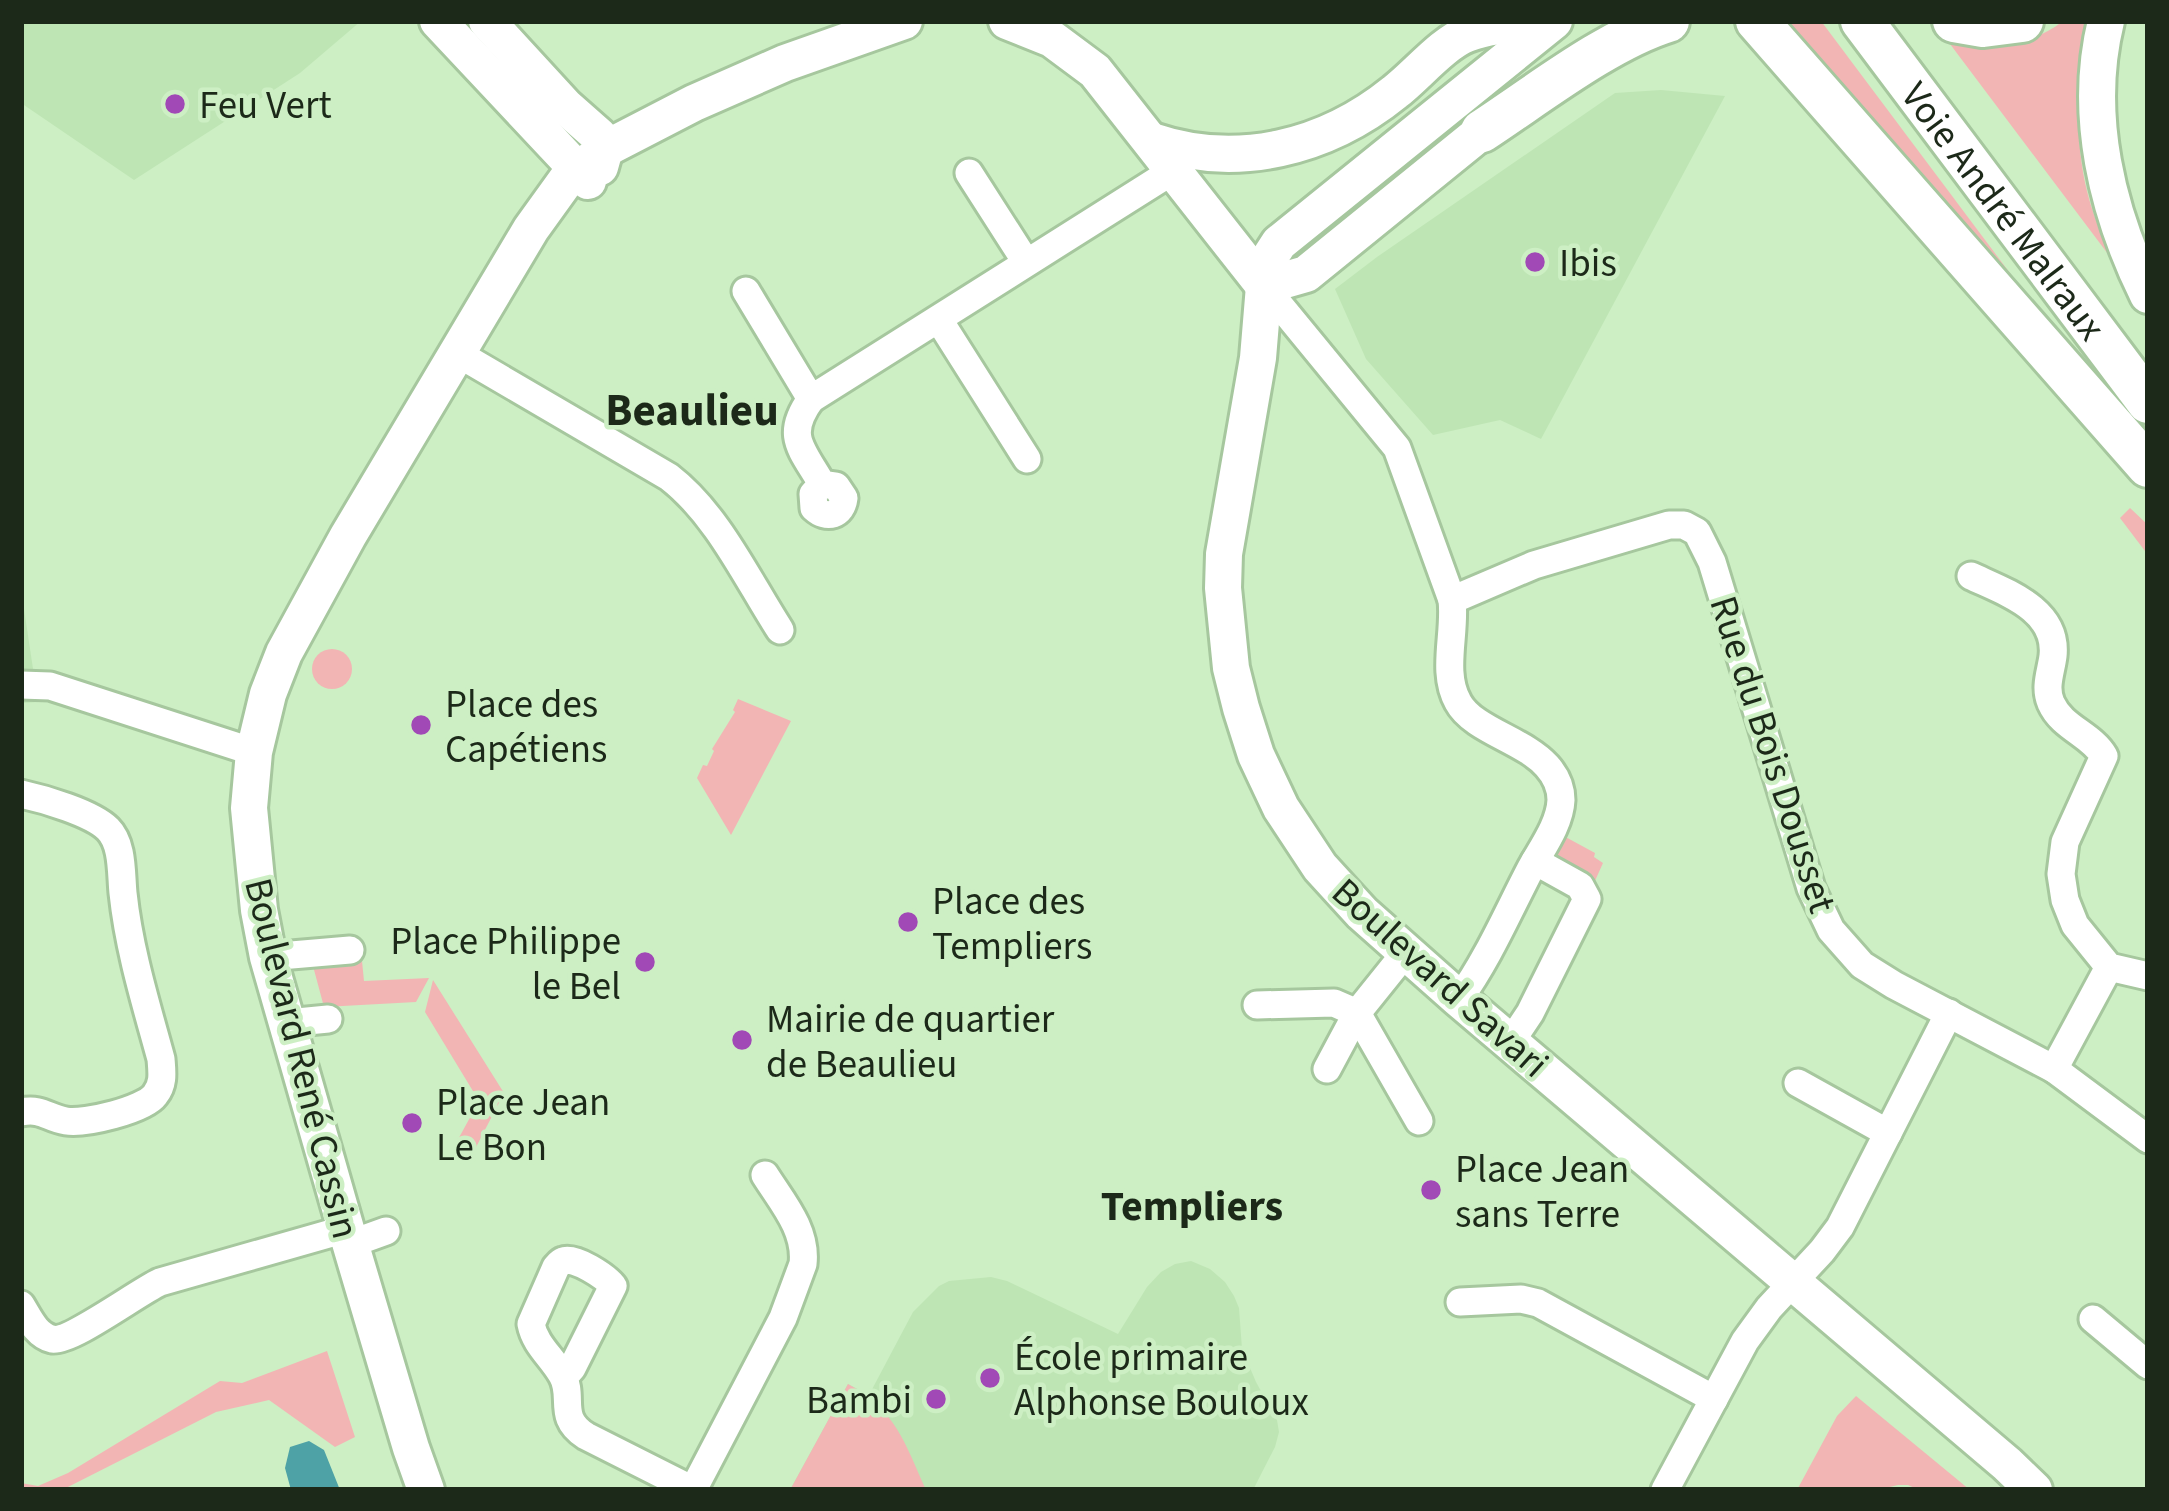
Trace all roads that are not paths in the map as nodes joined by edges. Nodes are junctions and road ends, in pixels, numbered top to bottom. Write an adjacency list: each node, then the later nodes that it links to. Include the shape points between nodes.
1 (438, 21): 18 (street)
2 (487, 21): 18 (street, via 566,106)
3 (904, 21): 18 (street, via 718,81)
4 (1007, 21): 17 (street, via 1052,39 1095,71)
5 (1552, 21): 14 (street); 21 (street, via 1279,242)
6 (1619, 21): 16 (street)
7 (1669, 21): 16 (main road, via 1644,28)
8 (1737, 21): 15 (main road)
9 (1862, 21): 28 (main road, Voie André Malraux)
10 (1889, 21): 26 (main road, Voie André Malraux)
11 (1954, 21): 12 (main road)
12 (2021, 21)
13 (2106, 21): 23 (street, via 2099,135 2109,195)
14 (1468, 28): 17 (street, via 1378,106 1308,141 1231,156)
15 (1766, 31): 30 (main road)
16 (1481, 131): 21 (street, via 1306,274)
17 (1163, 156): 20 (street); 21 (street)
18 (593, 162): 25 (street, Boulevard René Cassin, via 555,192)
19 (969, 173): 20 (street)
20 (1026, 262): 24 (street)
21 (1264, 286): 33 (street, via 1397,448); 40 (street, Boulevard Savari, via 1224,554 1231,668 1256,755 1298,836 1341,892)
22 (746, 292): 27 (street)
23 (2148, 295)
24 (939, 320): 27 (street); 29 (street)
25 (457, 353): 34 (street, via 688,493); 36 (street, Boulevard René Cassin, via 284,653)
26 (2148, 369)
27 (811, 399): 31 (street, via 796,430)
28 (2148, 402)
29 (1027, 459)
30 (2148, 466)
31 (822, 484)
32 (1971, 576): 42 (street, via 2042,618 2053,649 2051,703 2102,751 2065,842 2061,874 2075,926)
33 (1452, 601): 38 (street, via 1450,675 1459,704 1542,761 1558,784 1559,810); 47 (street, Rue du Bois Dousset, via 1534,565 1660,527 1695,530 1712,562 1824,919 1862,965)
34 (780, 630)
35 (22, 677): 36 (street)
36 (254, 752): 41 (street, Boulevard René Cassin, via 249,808)
37 (21, 794): 54 (street, via 92,818 115,839 127,935 162,1075 146,1103 104,1116 68,1121)
38 (1535, 862): 44 (street); 50 (street, via 1580,886 1587,899)
39 (350, 950): 41 (street)
40 (1406, 952): 44 (street, Boulevard Savari); 46 (street)
41 (268, 957): 49 (street, Boulevard René Cassin)
42 (2110, 967): 43 (street); 52 (street)
43 (2148, 976)
44 (1459, 999): 50 (street, Boulevard Savari)
45 (1257, 1005): 46 (street, via 1334,1004)
46 (1357, 1013): 51 (street); 55 (street)
47 (1949, 1013): 52 (street, Rue du Bois Dousset); 56 (street)
48 (328, 1018): 49 (street)
49 (286, 1023): 60 (street, Boulevard René Cassin)
50 (1510, 1043): 61 (street, Boulevard Savari)
51 (1328, 1069)
52 (2054, 1069): 57 (street, Rue du Bois Dousset)
53 (1798, 1083): 56 (street)
54 (21, 1112)
55 (1419, 1121)
56 (1888, 1133): 61 (street, via 1840,1227)
57 (2148, 1139)
58 (765, 1175): 66 (street, via 800,1234 803,1264 693,1490 573,1427)
59 (386, 1231): 60 (street)
60 (348, 1237): 63 (street, via 160,1282 61,1339 42,1334); 68 (street, Boulevard René Cassin)
61 (1793, 1282): 67 (street, via 1745,1341); 70 (street, Boulevard Savari)
62 (1460, 1302): 67 (street, via 1538,1303)
63 (21, 1305)
64 (2093, 1319): 65 (street)
65 (2148, 1365)
66 (564, 1377)
67 (1714, 1399): 69 (street)
68 (427, 1490)
69 (1665, 1490)
70 (2034, 1490)

